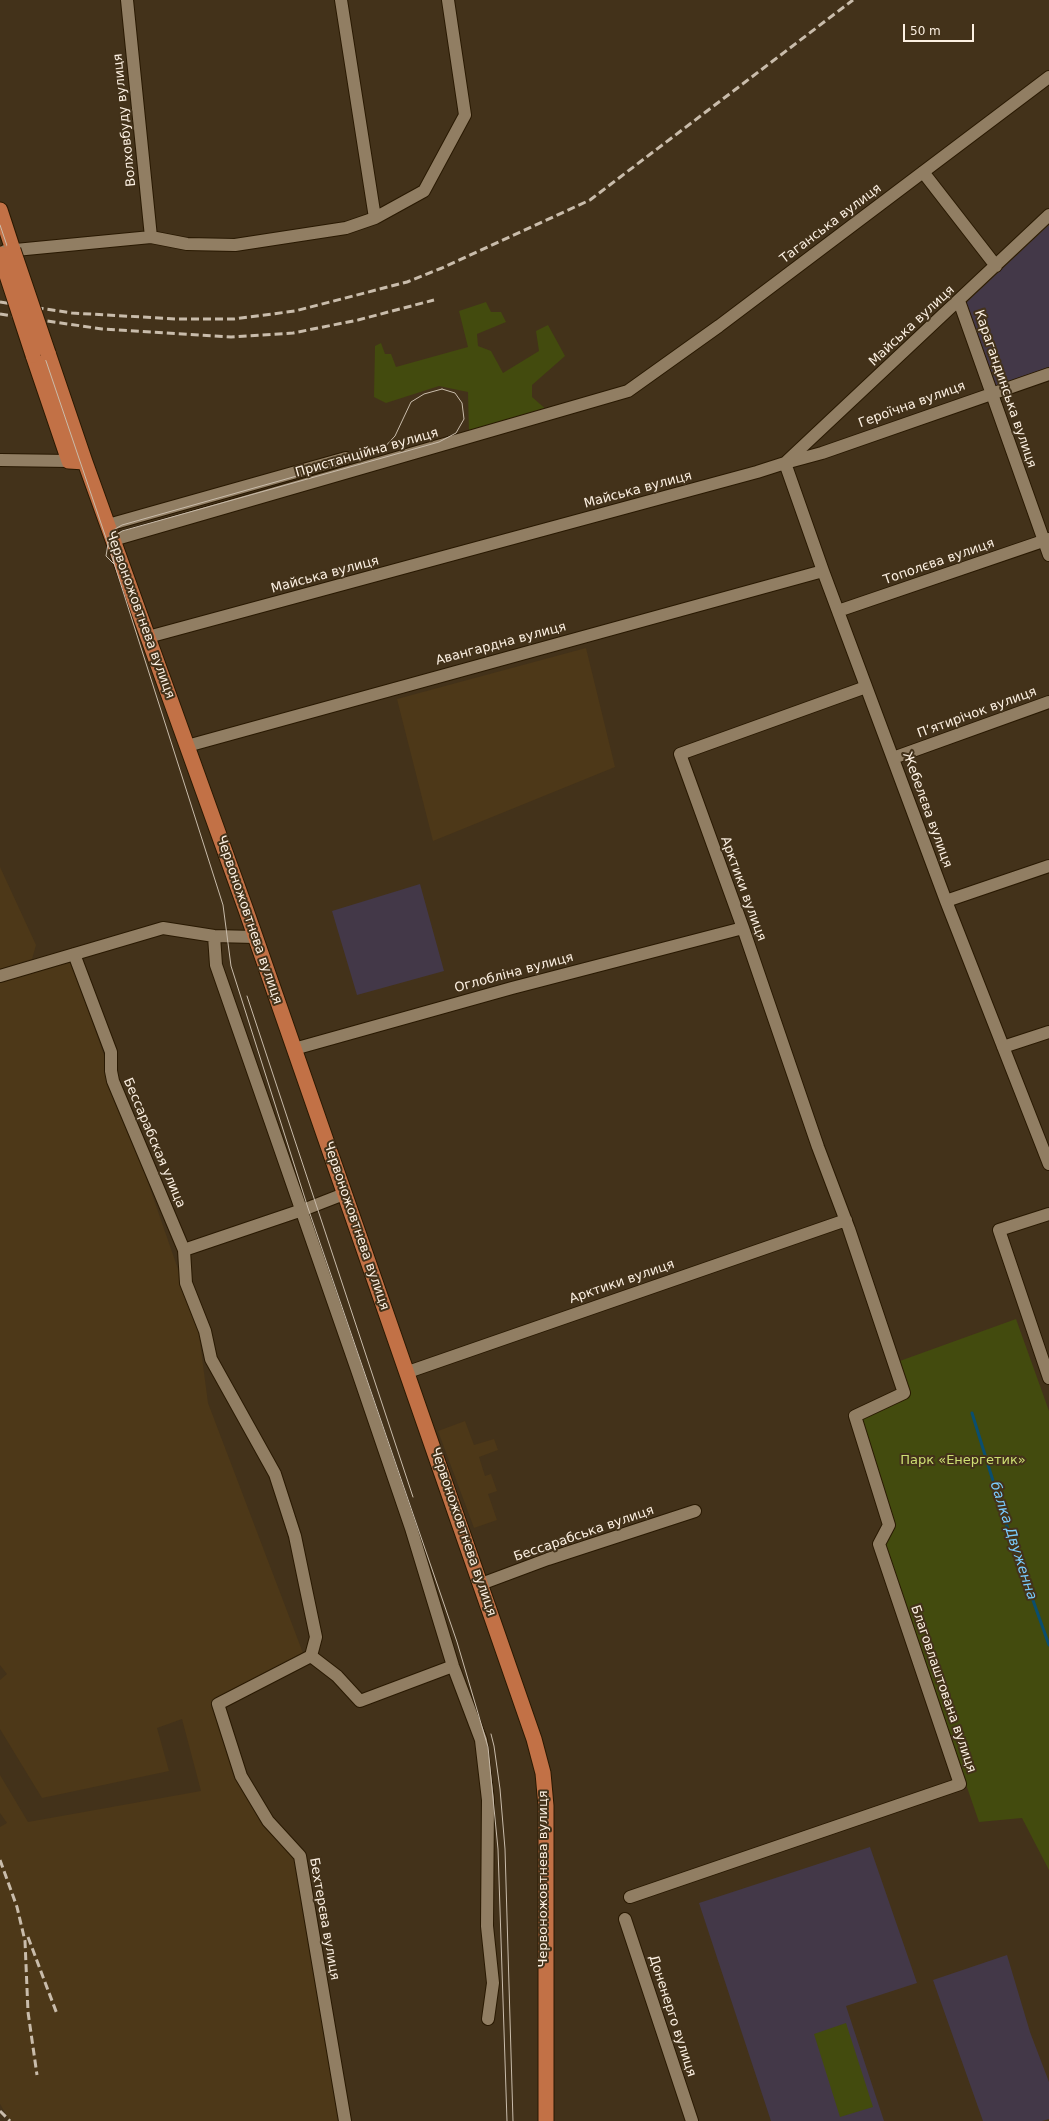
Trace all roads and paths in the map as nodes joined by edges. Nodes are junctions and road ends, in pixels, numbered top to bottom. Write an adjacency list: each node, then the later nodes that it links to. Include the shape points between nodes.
1 (127, 0): 9 (street, Волховбуду вулиця)
2 (341, 0): 8 (street)
3 (448, 0): 8 (street, via 465,115 424,191)
4 (1049, 77): 5 (street, Таганська вулиця)
5 (923, 172): 11 (street); 15 (street, Таганська вулиця, via 719,326)
6 (0, 210): 10 (main road)
7 (1049, 216): 11 (street, Майська вулиця)
8 (376, 218): 9 (street, via 346,228 235,245 187,244)
9 (151, 237): 10 (street)
10 (4, 252): 13 (main road, bridge)
11 (996, 266): 12 (street, Майська вулиця)
12 (959, 301): 16 (street, Карагандинська вулиця); 21 (street, Майська вулиця)
13 (40, 354): 19 (main road); 20 (main road, Червоножовтнева вулиця)
14 (1049, 374): 16 (street, Героїчна вулиця)
15 (628, 391): 23 (street, Пристанційна вулиця)
16 (990, 392): 21 (street, Героїчна вулиця, via 822,453); 24 (street, Карагандинська вулиця)
17 (346, 458): 22 (street, Пристанційна вулиця)
18 (0, 460): 19 (street)
19 (69, 461): 20 (main road)
20 (85, 462): 22 (main road, Червоножовтнева вулиця)
21 (785, 463): 26 (street, Жебелєва вулиця); 28 (street, Майська вулиця)
22 (108, 525): 23 (main road, Червоножовтнева вулиця)
23 (113, 540): 28 (main road, Червоножовтнева вулиця)
24 (1046, 540): 25 (street, Карагандинська вулиця); 27 (street, Тополєва вулиця)
25 (1049, 555)
26 (823, 571): 27 (street, Жебелєва вулиця); 31 (street, Авангардна вулиця)
27 (838, 611): 29 (street, Жебелєва вулиця)
28 (148, 637): 31 (main road, Червоножовтнева вулиця)
29 (866, 687): 32 (street, Жебелєва вулиця); 35 (street, Арктики вулиця, via 680,754)
30 (1049, 702): 32 (street, П’ятирічок вулиця)
31 (187, 746): 37 (main road, Червоножовтнева вулиця)
32 (893, 758): 34 (street, Жебелєва вулиця)
33 (1049, 866): 34 (street)
34 (946, 901): 41 (street, Жебелєва вулиця)
35 (743, 928): 42 (street, Оглобліна вулиця, via 519,986); 47 (street, Арктики вулиця, via 818,1147)
36 (214, 936): 37 (street); 38 (street, via 163,928); 45 (street, via 216,965)
37 (255, 937): 42 (main road, Червоножовтнева вулиця)
38 (74, 954): 39 (street); 48 (street, Бессарабская улица, via 112,1052 113,1081)
39 (0, 976)
40 (1049, 1032): 41 (street)
41 (1003, 1048): 43 (street, Жебелєва вулиця)
42 (294, 1049): 44 (main road, Червоножовтнева вулиця)
43 (1049, 1164)
44 (344, 1194): 45 (street); 49 (main road, Червоножовтнева вулиця)
45 (302, 1210): 48 (street); 55 (street, via 411,1528)
46 (1049, 1214): 50 (street, via 1000,1230)
47 (846, 1220): 49 (street, Арктики вулиця); 51 (street, Арктики вулиця)
48 (184, 1250): 54 (street, via 186,1283 205,1332 211,1359 275,1474 295,1536 316,1637)
49 (408, 1372): 53 (main road, Червоножовтнева вулиця)
50 (1049, 1378)
51 (904, 1393): 56 (street, Благовлаштована вулиця, via 855,1416 889,1525 879,1544 960,1784)
52 (695, 1511): 53 (street, Бессарабська вулиця, via 548,1559)
53 (481, 1584): 60 (main road, Червоножовтнева вулиця, via 534,1739 543,1774 546,1806)
54 (311, 1656): 55 (street, via 337,1676 360,1701); 59 (street, Бехтерєва вулиця, via 218,1704 241,1776 268,1821 300,1856)
55 (453, 1666): 58 (street, via 481,1740 488,1800 487,1926 493,1983)
56 (630, 1897)
57 (625, 1919): 61 (street, Доненерго вулиця)
58 (488, 2019)
59 (345, 2121)
60 (546, 2121)
61 (692, 2121)

